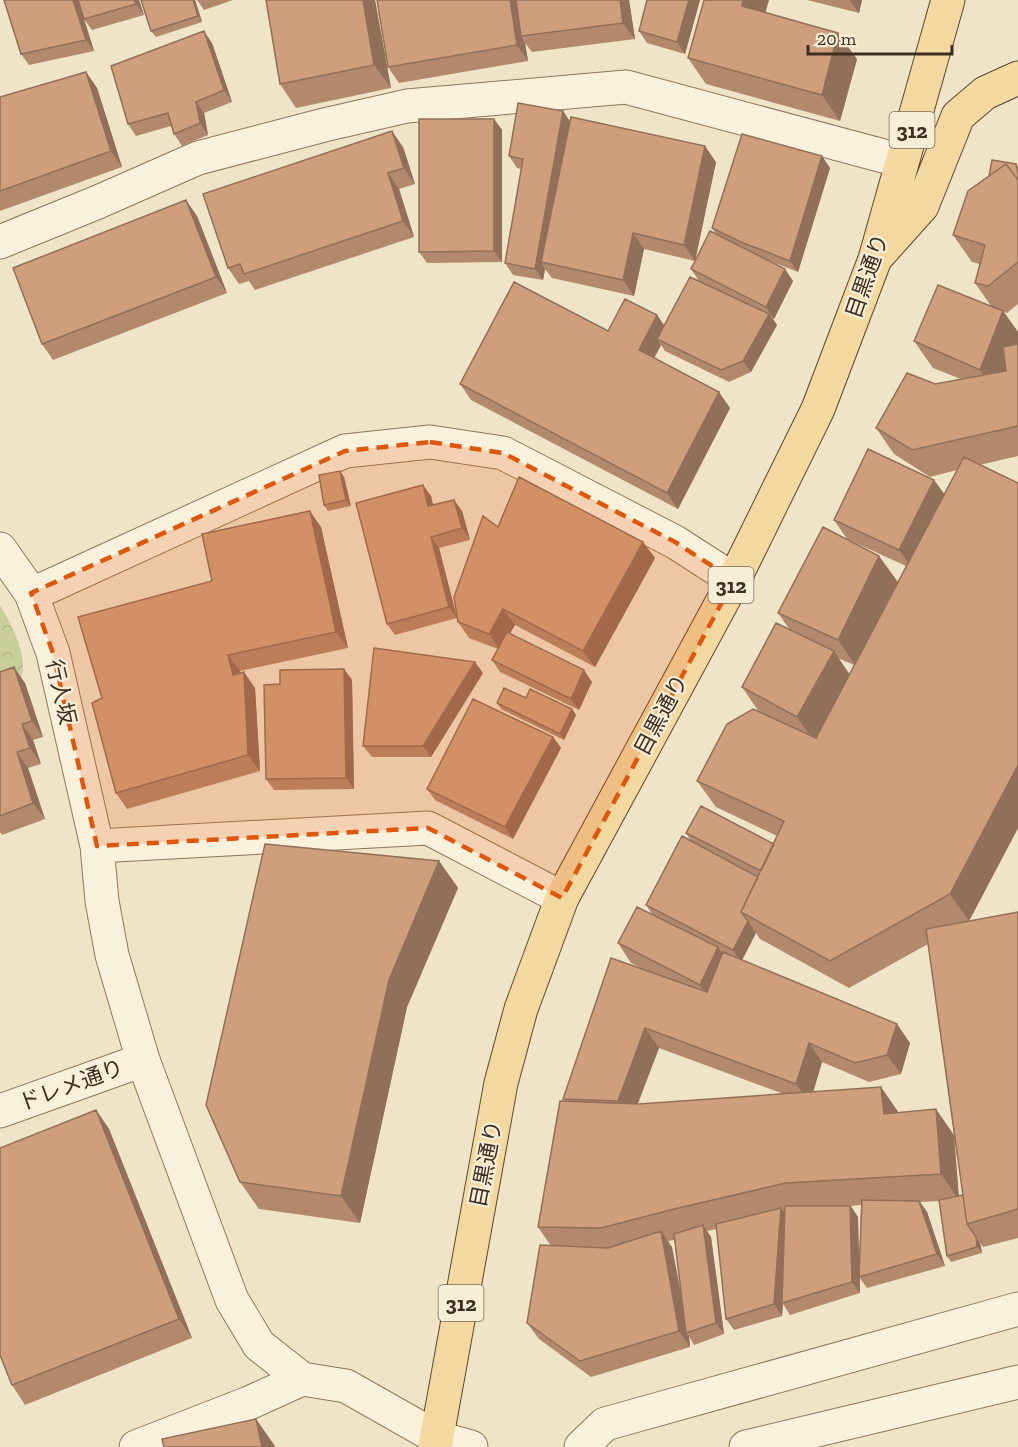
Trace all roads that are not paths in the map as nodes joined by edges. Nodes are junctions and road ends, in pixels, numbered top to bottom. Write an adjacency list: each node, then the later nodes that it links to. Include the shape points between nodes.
1 (948, 0): 3 (main road, 目黒通り / 312)
2 (1018, 78): 5 (main road, via 985,93 958,116 922,206)
3 (902, 161): 4 (street, via 626,87 407,106 198,158); 5 (main road, 目黒通り / 312)
4 (0, 242)
5 (875, 259): 7 (main road, 目黒通り / 312, via 818,409)
6 (0, 549): 8 (street, 行人坂)
7 (734, 580): 8 (street, via 675,543 503,453 430,442 345,451); 10 (main road, 目黒通り / 312)
8 (31, 593): 9 (street, 行人坂, via 52,653)
9 (97, 846): 10 (street, via 428,828); 11 (street, 行人坂, via 112,955)
10 (562, 898): 16 (main road, 目黒通り / 312, via 521,1008 501,1083)
11 (143, 1060): 12 (street, ドレメ通り); 14 (street, 行人坂, via 232,1300 259,1345)
12 (0, 1111)
13 (1018, 1309): 19 (street, via 605,1424)
14 (302, 1378): 16 (street, via 346,1386); 17 (street)
15 (1018, 1382): 20 (street)
16 (435, 1442): 18 (street)
17 (136, 1447)
18 (471, 1447)
19 (581, 1447)
20 (746, 1447)

